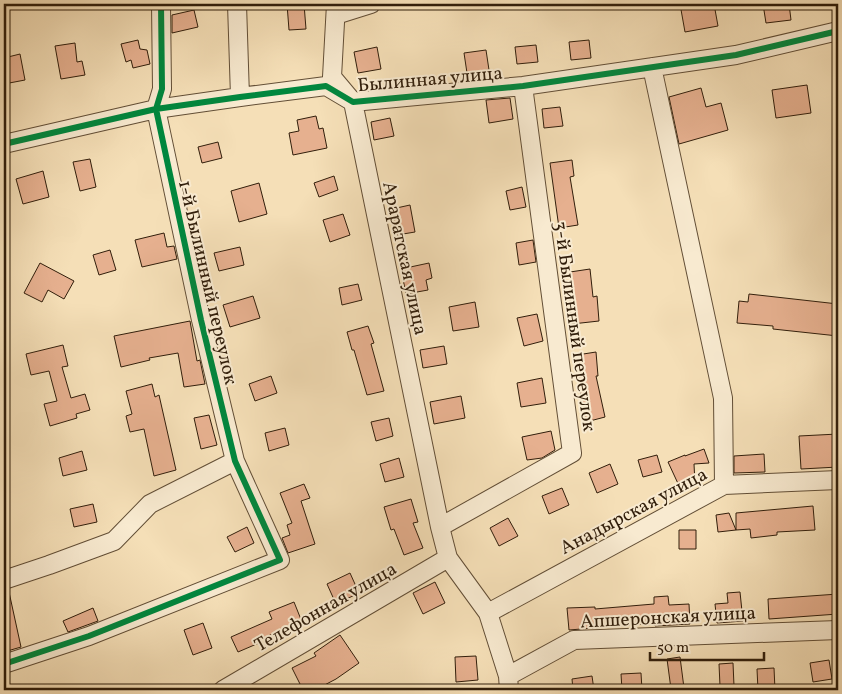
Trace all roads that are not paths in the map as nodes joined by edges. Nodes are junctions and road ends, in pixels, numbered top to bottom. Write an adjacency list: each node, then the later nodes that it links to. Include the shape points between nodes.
1 (161, 4): 10 (street, via 162,89)
2 (237, 4): 8 (street)
3 (371, 4): 4 (street)
4 (336, 10): 9 (street, Араратская улица, via 332,77)
5 (836, 31): 6 (street, Былинная улица, via 736,55)
6 (652, 67): 7 (street, Былинная улица); 14 (street, via 723,398)
7 (523, 86): 9 (street, Былинная улица); 15 (street, 3-й Былинный переулок, via 572,453)
8 (240, 97): 9 (street, Былинная улица, via 326,86); 10 (street, Былинная улица)
9 (353, 102): 15 (street, Араратская улица)
10 (156, 109): 11 (street, Былинная улица); 12 (street, 1-й Былинный переулок)
11 (4, 144)
12 (235, 460): 17 (street, via 150,504 114,541); 20 (street, 1-й Былинный переулок, via 280,560 89,636)
13 (838, 480): 14 (street, Анадырская улица)
14 (724, 485): 18 (street, Анадырская улица)
15 (440, 527): 16 (street, Араратская улица)
16 (448, 558): 18 (street); 22 (street, Телефонная улица)
17 (4, 580)
18 (488, 612): 21 (street)
19 (838, 630): 21 (street, Апшеронская улица, via 574,640)
20 (4, 664)
21 (509, 683)
22 (223, 690)

